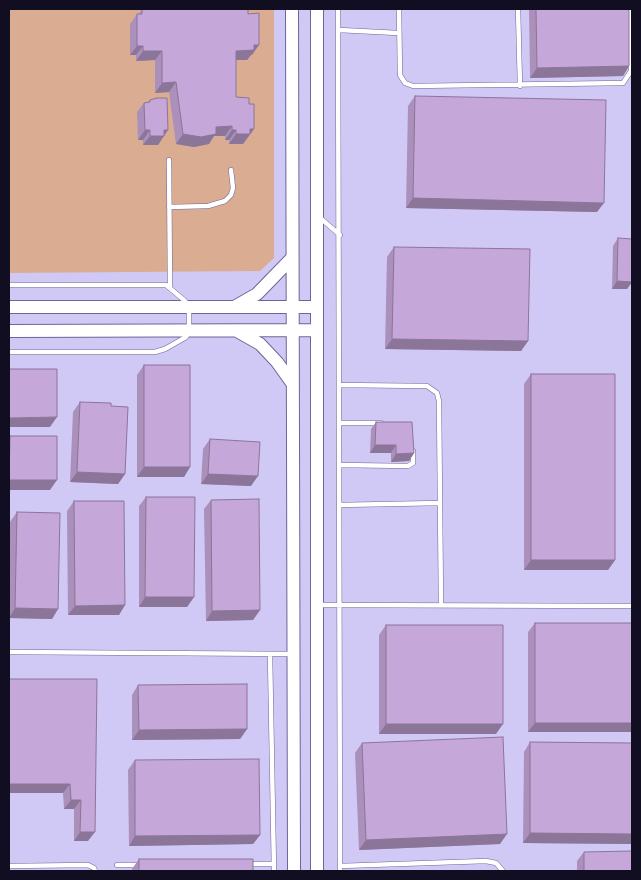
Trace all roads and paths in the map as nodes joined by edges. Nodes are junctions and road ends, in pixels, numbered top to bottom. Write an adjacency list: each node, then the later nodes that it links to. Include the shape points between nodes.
1 (292, 9): 15 (street)
2 (317, 9): 13 (street)
3 (338, 9): 7 (lane)
4 (399, 9): 8 (lane)
5 (518, 9): 9 (lane)
6 (631, 9): 9 (lane, via 631,71 623,83)
7 (339, 30): 8 (lane); 14 (lane)
8 (398, 33): 9 (lane, via 400,75 405,83 413,86)
9 (520, 86)
10 (170, 160): 12 (lane)
11 (231, 170): 12 (lane, via 233,188 225,201 208,206)
12 (169, 208): 17 (lane)
13 (318, 216): 14 (lane); 21 (street)
14 (340, 235): 30 (lane)
15 (292, 258): 20 (street, via 257,294); 22 (street)
16 (9, 285): 17 (lane, via 162,284)
17 (170, 287): 18 (lane)
18 (189, 306): 19 (street); 20 (street); 23 (lane)
19 (9, 307)
20 (234, 307): 22 (street)
21 (316, 307): 22 (street); 26 (street)
22 (293, 308): 25 (street)
23 (189, 330): 24 (street); 27 (street); 28 (lane, via 186,337 155,352)
24 (234, 330): 25 (street); 29 (street, via 260,344)
25 (292, 330): 26 (street); 29 (street)
26 (316, 330): 37 (street)
27 (9, 331)
28 (9, 352)
29 (292, 383): 41 (street)
30 (339, 384): 31 (lane); 35 (lane, via 427,386 437,393)
31 (339, 423): 32 (lane); 34 (lane)
32 (388, 423)
33 (412, 445): 34 (lane, via 413,463 408,466)
34 (340, 465): 36 (lane)
35 (440, 504): 36 (lane); 39 (lane)
36 (339, 505): 38 (lane)
37 (316, 605): 38 (lane); 42 (street)
38 (340, 605): 39 (lane); 52 (lane)
39 (441, 606): 40 (lane)
40 (632, 606)
41 (293, 628): 42 (street); 44 (street)
42 (316, 628): 56 (street)
43 (9, 652): 45 (lane)
44 (294, 654): 45 (lane); 55 (street)
45 (270, 655): 47 (lane)
46 (243, 864): 47 (lane)
47 (274, 864): 54 (lane)
48 (116, 865): 49 (lane)
49 (146, 865)
50 (366, 865): 52 (lane); 57 (lane); 58 (lane, via 486,861 496,863)
51 (9, 866): 53 (lane, via 88,865)
52 (340, 868)
53 (95, 871)
54 (274, 871)
55 (294, 871)
56 (317, 871)
57 (366, 871)
58 (503, 871)

